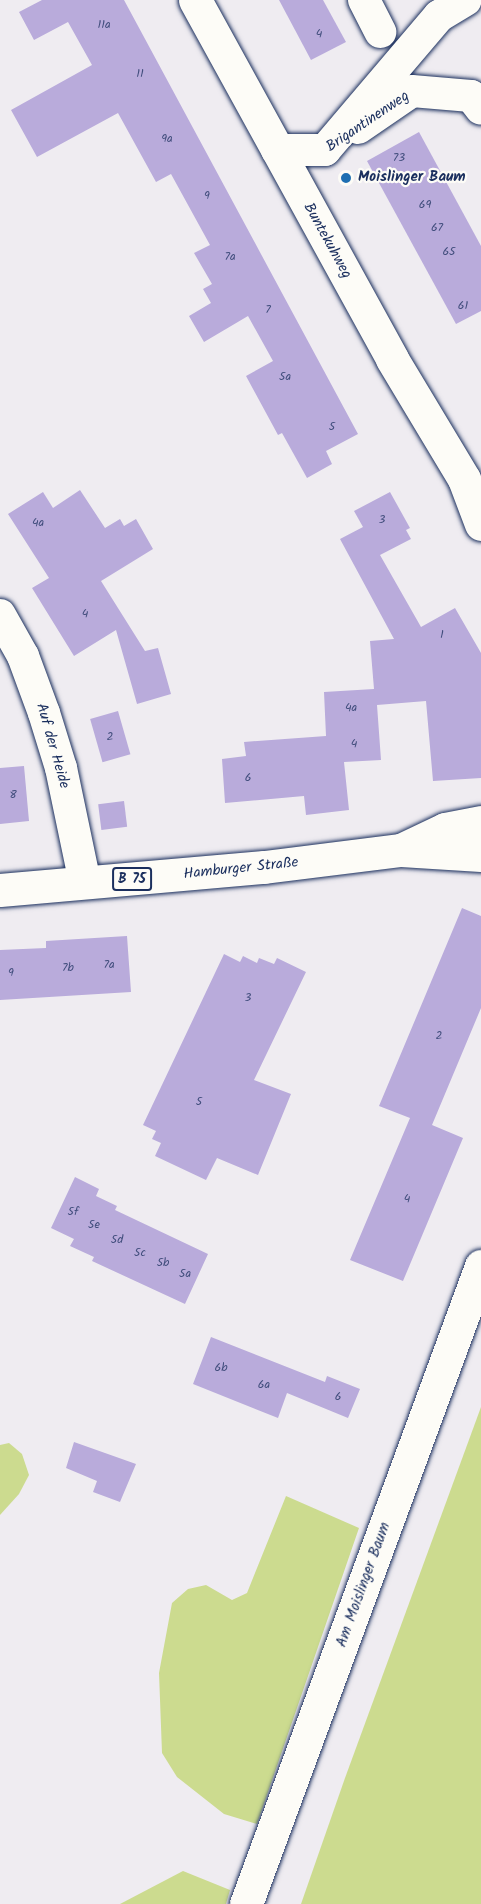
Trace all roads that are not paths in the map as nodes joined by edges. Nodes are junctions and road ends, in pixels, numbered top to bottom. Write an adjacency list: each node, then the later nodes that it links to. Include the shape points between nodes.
1 (195, 0): 7 (main road, Buntekuhweg)
2 (364, 0): 4 (street)
3 (466, 0): 6 (street, via 439,16)
4 (380, 32)
5 (478, 98): 6 (street, Brigantinenweg, via 412,91)
6 (325, 150): 7 (street)
7 (284, 163): 8 (main road, Buntekuhweg, via 392,359)
8 (472, 486): 9 (main road, Buntekuhweg)
9 (481, 524)
10 (0, 615): 14 (street, Auf der Heide, via 23,656 44,713 61,768)
11 (481, 822): 12 (main road, B 75, via 445,829)
12 (401, 850): 13 (main road, Hamburger Straße / B 75); 14 (main road, Hamburger Straße / B 75)
13 (481, 855)
14 (85, 883): 15 (main road, Hamburger Straße / B 75)
15 (0, 890)
16 (481, 1266): 17 (main road, Am Moislinger Baum)
17 (246, 1904)

